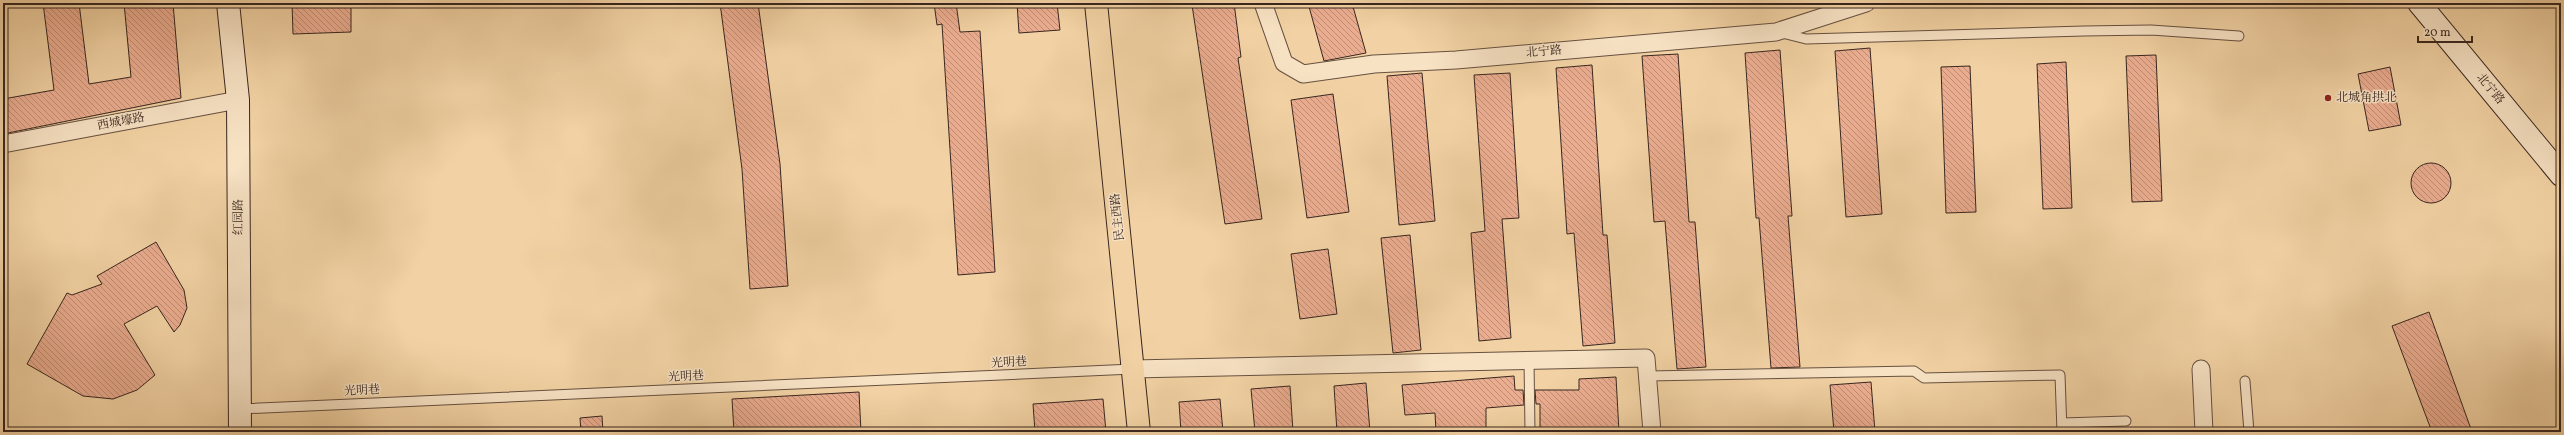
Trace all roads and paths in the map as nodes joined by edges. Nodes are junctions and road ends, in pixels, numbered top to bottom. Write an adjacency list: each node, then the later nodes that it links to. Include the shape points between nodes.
1 (228, 3): 8 (main road, 红园路)
2 (1096, 3): 12 (main road, 民主西路)
3 (1263, 3): 6 (street, 北宁路, via 1284,63 1304,74 1374,64 1456,60)
4 (1866, 3): 6 (street, 北宁路)
5 (2419, 3): 10 (main road, 北宁路)
6 (1776, 32): 7 (lane, via 1806,39 2151,30)
7 (2239, 36)
8 (238, 100): 9 (street, 西城壕路); 16 (main road, 红园路)
9 (3, 144)
10 (2561, 175)
11 (1529, 360): 12 (street); 14 (street, via 1646,358); 21 (lane)
12 (1133, 369): 16 (lane, 光明巷); 20 (main road, 民主西路)
13 (2200, 369): 23 (street)
14 (1648, 376): 18 (lane, via 1914,371 1924,378 2060,375); 22 (street)
15 (2245, 381): 24 (lane)
16 (239, 409): 19 (main road, 红园路)
17 (2126, 421): 18 (lane)
18 (2062, 428)
19 (240, 432)
20 (1139, 432)
21 (1530, 432)
22 (1652, 432)
23 (2204, 432)
24 (2249, 432)

